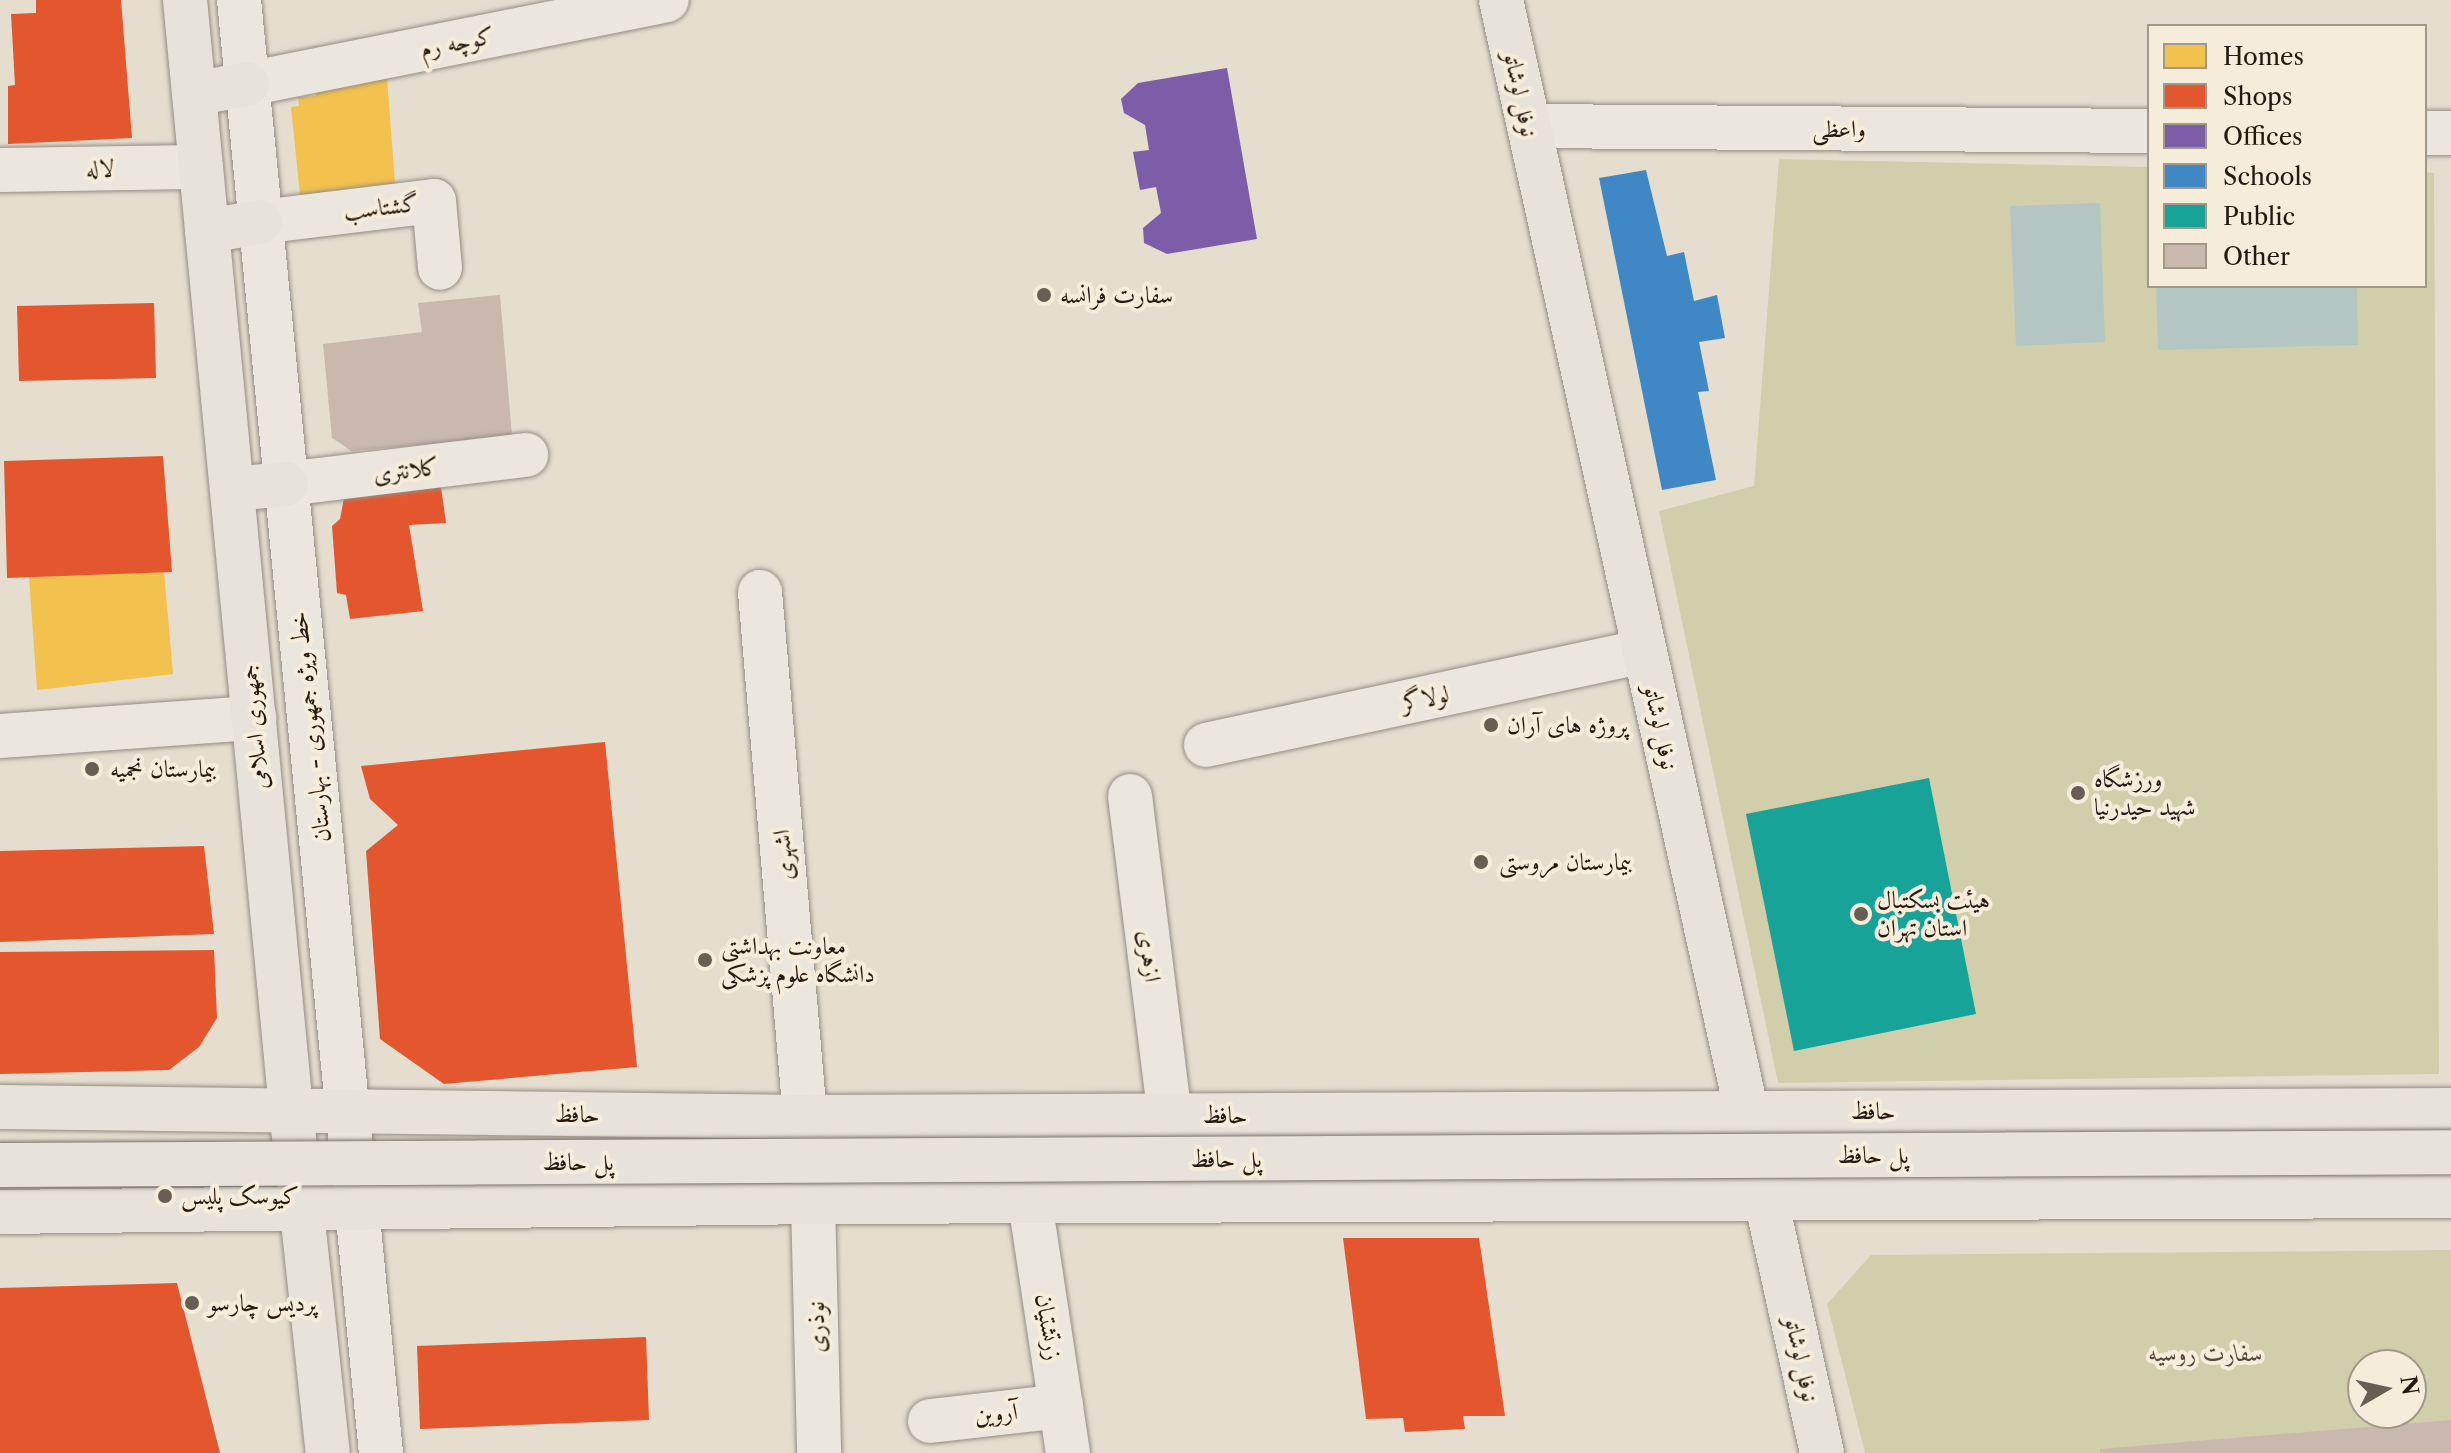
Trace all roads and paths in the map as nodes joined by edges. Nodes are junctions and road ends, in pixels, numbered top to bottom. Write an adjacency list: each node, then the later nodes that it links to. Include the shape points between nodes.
1 (185, 0): 7 (main road, جمهوری اسلامی)
2 (239, 0): 6 (street, خط ویژه جمهوری - بهارستان)
3 (667, 0): 5 (street, کوچه رم)
4 (1501, 0): 8 (main road, نوفل لوشاتو)
5 (514, 15): 6 (street, کوچه رم)
6 (247, 84): 7 (main road); 14 (street, خط ویژه جمهوری - بهارستان)
7 (194, 94): 12 (main road, جمهوری اسلامی)
8 (1529, 126): 9 (street, واعظی); 21 (main road, نوفل لوشاتو)
9 (2147, 131)
10 (2427, 133): 11 (street)
11 (2451, 133)
12 (201, 167): 13 (street, لاله); 15 (main road, جمهوری اسلامی)
13 (0, 170)
14 (260, 222): 15 (main road); 16 (street, گشتاسب, via 434,201); 18 (street, خط ویژه جمهوری - بهارستان)
15 (207, 231): 19 (main road, جمهوری اسلامی)
16 (440, 268)
17 (526, 455): 18 (street, کلانتری)
18 (286, 484): 19 (main road); 28 (street, خط ویژه جمهوری - بهارستان)
19 (232, 489): 22 (main road, جمهوری اسلامی)
20 (760, 592): 33 (street, اشهری)
21 (1644, 651): 24 (street, لولاگر); 31 (main road, نوفل لوشاتو)
22 (254, 718): 23 (street); 27 (main road, جمهوری اسلامی)
23 (0, 736)
24 (1206, 745)
25 (1130, 796): 32 (street, ازهری)
26 (13, 1107): 27 (main road, حافظ); 43 (main road)
27 (291, 1109): 28 (main road, حافظ); 42 (main road, جمهوری اسلامی)
28 (348, 1109): 33 (main road, حافظ); 41 (street, خط ویژه جمهوری - بهارستان)
29 (2276, 1109): 30 (main road, حافظ); 31 (main road, حافظ); 38 (main road)
30 (2451, 1110)
31 (1746, 1112): 32 (main road, حافظ); 37 (main road, نوفل لوشاتو)
32 (1170, 1116): 33 (main road, حافظ)
33 (805, 1117)
34 (2451, 1152): 35 (main road, پل حافظ, bridge)
35 (0, 1165)
36 (2451, 1196): 38 (main road)
37 (1766, 1199): 38 (main road); 40 (main road); 50 (main road, نوفل لوشاتو)
38 (2233, 1199)
39 (813, 1202): 40 (main road); 41 (main road); 48 (street, نوذری)
40 (1030, 1202): 44 (street, زرتشتیان)
41 (358, 1209): 42 (main road); 47 (street, خط ویژه جمهوری - بهارستان)
42 (301, 1210): 43 (main road); 46 (main road, جمهوری اسلامی)
43 (10, 1212)
44 (1061, 1406): 45 (street, آروین); 49 (street, زرتشتیان)
45 (930, 1421)
46 (328, 1453)
47 (381, 1453)
48 (819, 1453)
49 (1068, 1453)
50 (1822, 1453)

